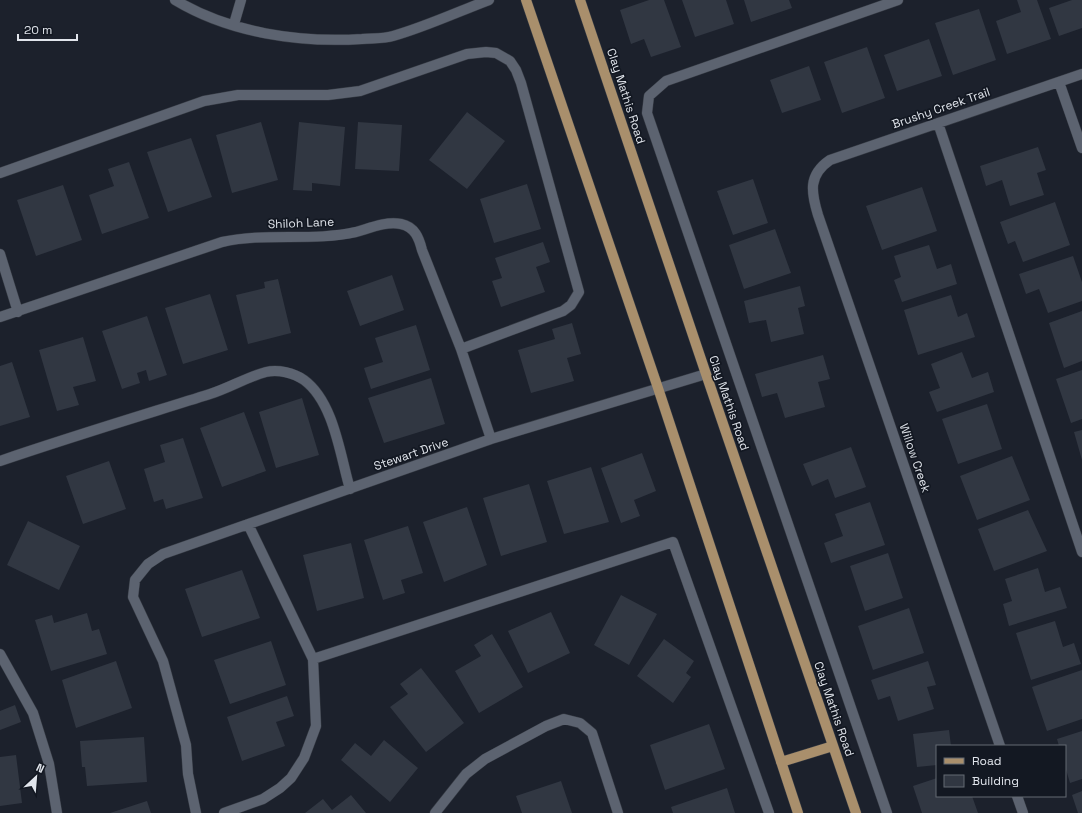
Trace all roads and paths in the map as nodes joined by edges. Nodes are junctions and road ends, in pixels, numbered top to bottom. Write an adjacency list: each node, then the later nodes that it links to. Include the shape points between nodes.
1 (175, 0): 7 (street)
2 (241, 0): 7 (street)
3 (489, 0): 7 (street, via 391,37 336,41 297,38 273,36)
4 (526, 0): 19 (main road)
5 (580, 0): 18 (main road, Clay Mathis Road)
6 (898, 0): 39 (street, via 666,81 649,96 647,113)
7 (234, 24)
8 (1082, 74): 9 (street, Brushy Creek Trail)
9 (1059, 82): 10 (street, Brushy Creek Trail); 11 (street)
10 (938, 123): 13 (street, Brushy Creek Trail, via 830,160); 24 (street)
11 (1082, 148)
12 (0, 172): 17 (street, via 204,101 238,95 328,95 360,91 467,54 496,53 510,61 521,83 579,292 564,311)
13 (814, 177): 27 (street, Willow Creek, via 813,198 818,215)
14 (0, 254): 15 (street)
15 (18, 312): 16 (street, Shiloh Lane); 17 (street, Shiloh Lane, via 239,238 316,238 402,224 418,235)
16 (0, 317)
17 (461, 349): 20 (street, Shiloh Lane)
18 (706, 374): 19 (street, Stewart Drive); 28 (main road, Clay Mathis Road)
19 (658, 388): 20 (street, Stewart Drive); 29 (main road)
20 (491, 439): 22 (street, Stewart Drive)
21 (0, 461): 22 (street, via 222,390 268,371 290,372 303,379 323,402)
22 (350, 489): 23 (street, Stewart Drive)
23 (248, 524): 26 (street); 32 (street, Stewart Drive, via 163,554 148,564 135,580 133,597 163,661 186,745 188,774)
24 (1082, 552)
25 (0, 654): 31 (street, via 33,713 49,764)
26 (313, 659): 33 (street, via 316,726 304,758 291,778 280,788 263,799); 36 (street, via 673,542)
27 (1000, 745)
28 (833, 746): 29 (main road); 38 (main road, Clay Mathis Road)
29 (781, 762): 37 (main road)
30 (1017, 797): 40 (street)
31 (57, 813)
32 (196, 813)
33 (224, 813)
34 (435, 813): 35 (street, via 466,774 485,759 564,719 580,723 592,733)
35 (618, 813)
36 (769, 813)
37 (798, 813)
38 (856, 813)
39 (887, 813)
40 (1023, 813)

